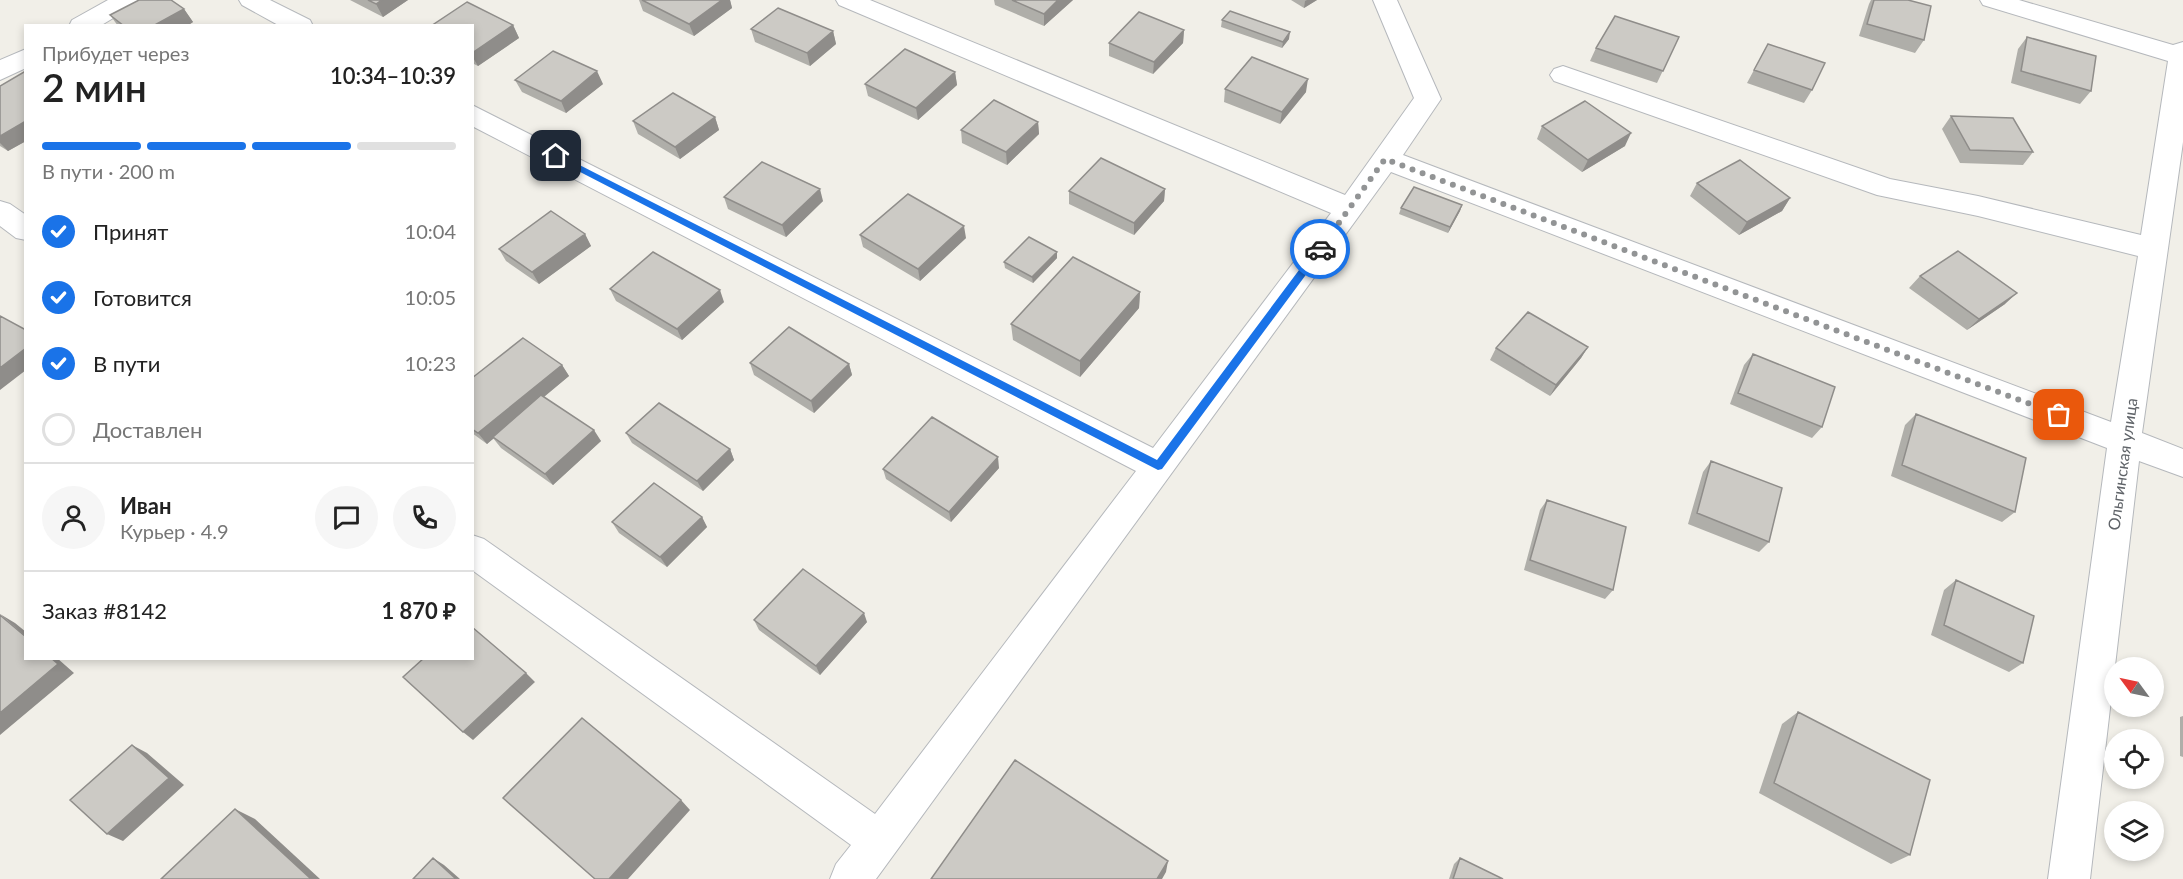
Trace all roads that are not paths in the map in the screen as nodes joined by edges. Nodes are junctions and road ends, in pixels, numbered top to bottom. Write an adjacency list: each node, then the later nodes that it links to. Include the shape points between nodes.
1 (126, 0): 6 (street)
2 (251, 0): 7 (street)
3 (848, 0): 14 (street)
4 (1385, 0): 13 (street, via 1428,99)
5 (1992, 0): 8 (street)
6 (84, 24)
7 (297, 24)
8 (2183, 53): 17 (street, Ольгинская улица)
9 (24, 58): 10 (street)
10 (0, 71)
11 (1563, 75): 17 (street, via 1887,188)
12 (474, 115): 20 (street)
13 (1385, 159): 14 (street); 18 (street)
14 (1350, 209): 20 (street)
15 (0, 212): 16 (street)
16 (24, 229)
17 (2154, 249): 18 (street, Ольгинская улица)
18 (2125, 440): 19 (street); 24 (street, Ольгинская улица)
19 (2183, 463)
20 (1158, 466): 22 (street)
21 (474, 551): 22 (street)
22 (879, 841): 23 (street)
23 (851, 879)
24 (2069, 879)

